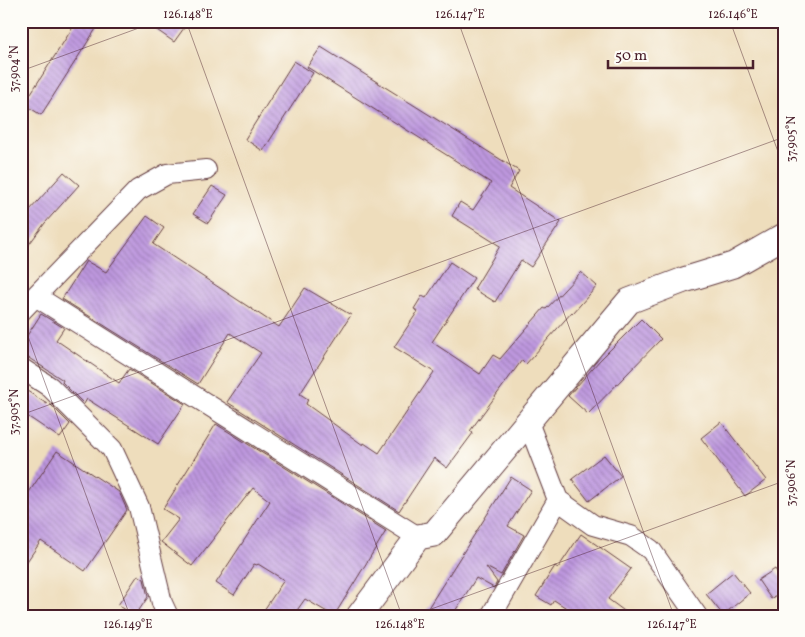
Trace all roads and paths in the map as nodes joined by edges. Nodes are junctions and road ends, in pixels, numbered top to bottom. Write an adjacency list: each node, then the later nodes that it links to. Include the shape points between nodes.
1 (206, 170): 3 (street, via 166,174 138,190)
2 (784, 236): 6 (street, via 733,265 629,301)
3 (37, 297): 4 (street); 8 (street)
4 (21, 311)
5 (21, 368): 9 (street, via 50,387 112,449 139,507 162,604)
6 (528, 422): 7 (street); 8 (street, via 434,534)
7 (558, 500): 11 (street); 12 (street, via 593,525 631,536 651,550)
8 (418, 537): 10 (street)
9 (168, 616)
10 (359, 616)
11 (491, 616)
12 (697, 616)

